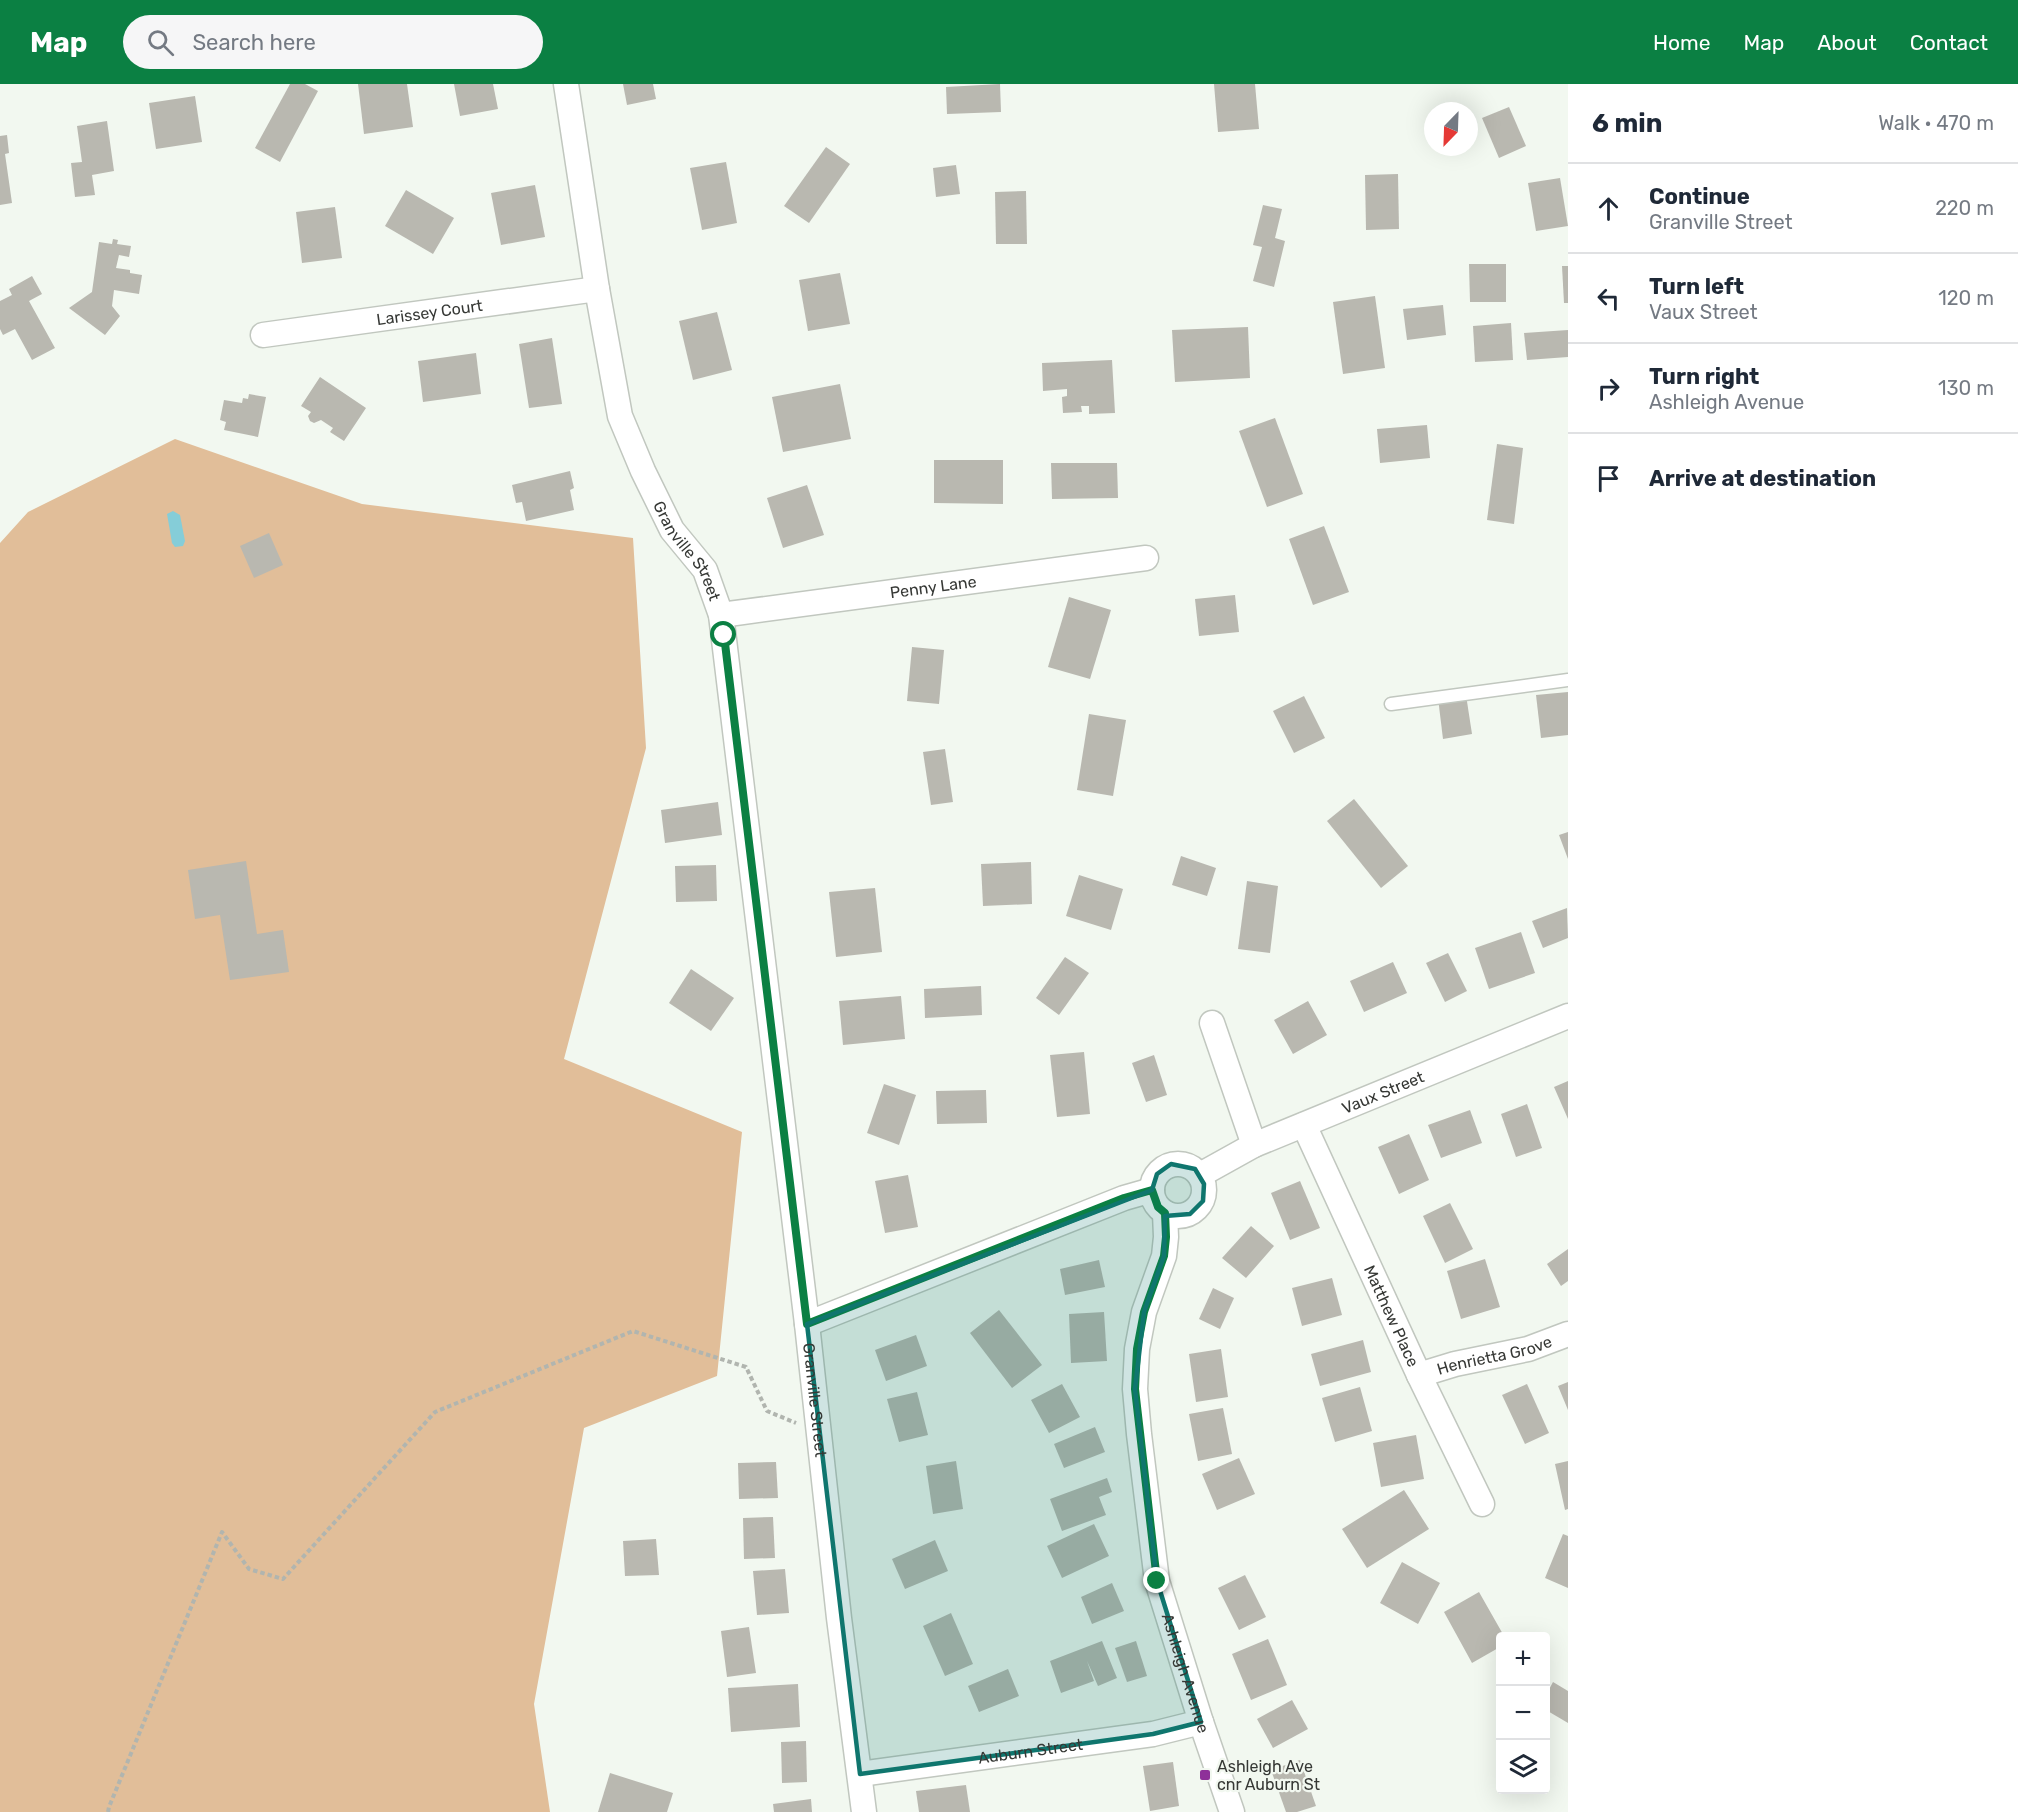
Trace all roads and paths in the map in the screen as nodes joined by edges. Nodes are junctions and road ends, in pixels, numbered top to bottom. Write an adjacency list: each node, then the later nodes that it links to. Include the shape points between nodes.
1 (566, 84): 2 (street, Granville Street)
2 (597, 289): 3 (street, Larissey Court); 5 (street, Granville Street, via 620,416 672,530 705,570)
3 (262, 335)
4 (1146, 558): 5 (street, Penny Lane)
5 (721, 615): 15 (street, Granville Street)
6 (1568, 680): 7 (lane)
7 (1391, 704)
8 (1568, 1016): 10 (street, Vaux Street)
9 (1212, 1023): 11 (street)
10 (1304, 1125): 11 (street, Vaux Street); 17 (street, Matthew Place)
11 (1254, 1145): 12 (street, Vaux Street)
12 (1200, 1175): 13 (street, via 1187,1165 1170,1164 1157,1174); 14 (street, via 1205,1193 1197,1208 1182,1216)
13 (1152, 1190): 14 (street, via 1158,1207); 15 (street)
14 (1165, 1213): 20 (street, Ashleigh Avenue, via 1164,1256 1144,1312 1135,1389 1157,1581)
15 (807, 1324): 18 (street, Granville Street)
16 (1568, 1334): 17 (street, Henrietta Grove, via 1528,1349)
17 (1419, 1375): 19 (street, Matthew Place)
18 (819, 1433): 21 (street, Granville Street); 22 (path, via 767,1411 746,1367 633,1331 435,1412 283,1579 249,1569 222,1532)
19 (1482, 1504)
20 (1201, 1722): 21 (street, Auburn Street, via 1152,1734); 24 (street, Ashleigh Avenue)
21 (860, 1774): 23 (street, Granville Street)
22 (108, 1812)
23 (864, 1812)
24 (1232, 1812)

